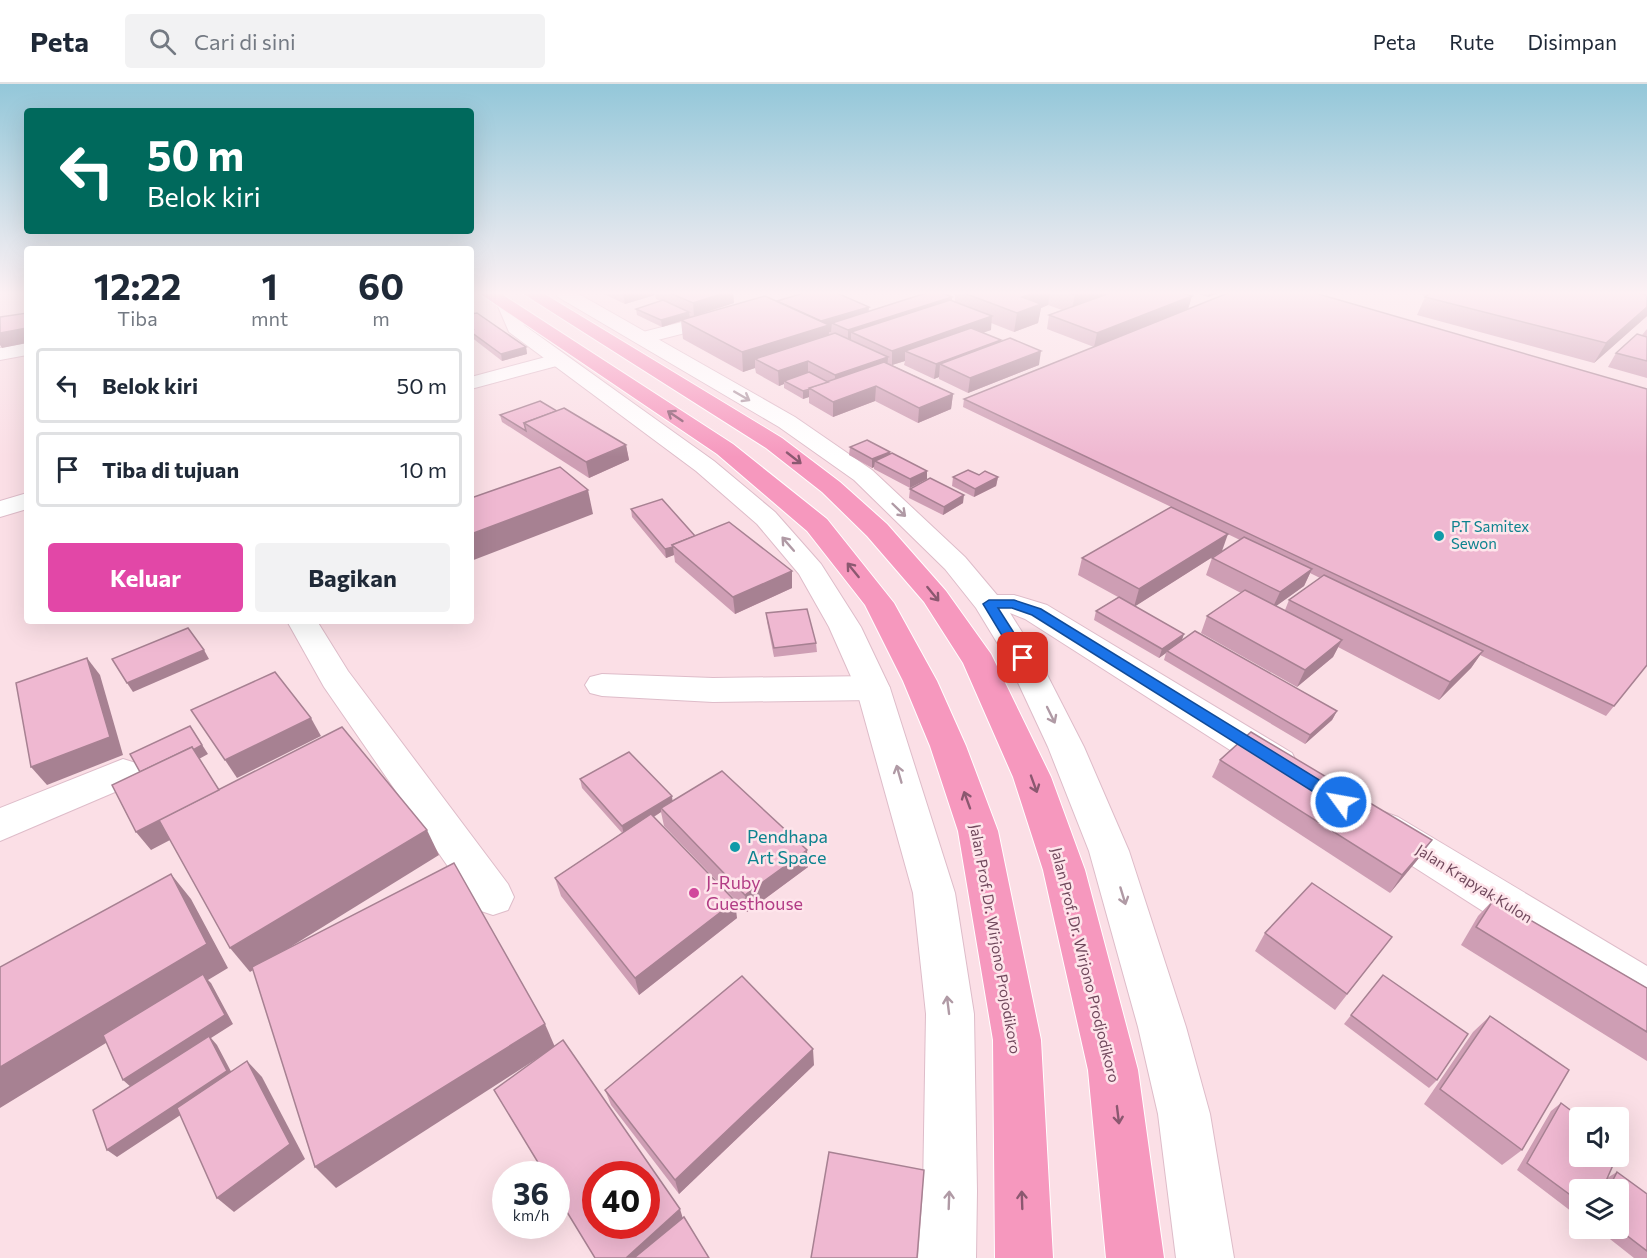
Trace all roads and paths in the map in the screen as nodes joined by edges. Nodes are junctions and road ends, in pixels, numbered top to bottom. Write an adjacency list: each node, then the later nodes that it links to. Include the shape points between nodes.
1 (541, 348): 7 (street)
2 (581, 348): 22 (highway, Jalan Prof. Dr. Wirjono Projodikoro, one-way to 2, via 1017,1040 978,831 920,681 879,603 817,525 725,449)
3 (601, 348): 23 (highway, Jalan Prof. Dr. Wirjono Prodjodikoro, one-way to 23, via 774,443 831,487 877,530 935,597 979,662 1032,777 1064,870 1113,1070)
4 (659, 348): 11 (street, one-way to 11, via 787,422 863,476 955,563)
5 (24, 350): 6 (street)
6 (0, 354)
7 (557, 360): 8 (street); 14 (street, one-way to 7, via 846,627 811,570 766,518 705,466)
8 (474, 382)
9 (24, 502): 10 (street)
10 (0, 508)
11 (989, 604): 16 (street, via 1014,604 1036,612); 24 (street, one-way to 24, via 1023,658 1066,747 1109,851 1184,1114)
12 (304, 624): 19 (street, via 336,679)
13 (602, 685): 14 (street, via 724,690)
14 (873, 688): 21 (street, one-way to 14, via 950,1014 934,893)
15 (123, 773): 18 (street)
16 (1311, 783)
17 (1352, 808): 20 (street, Jalan Krapyak Kulon)
18 (0, 825)
19 (493, 897)
20 (1647, 991)
21 (947, 1258)
22 (1024, 1258)
23 (1135, 1258)
24 (1205, 1258)

